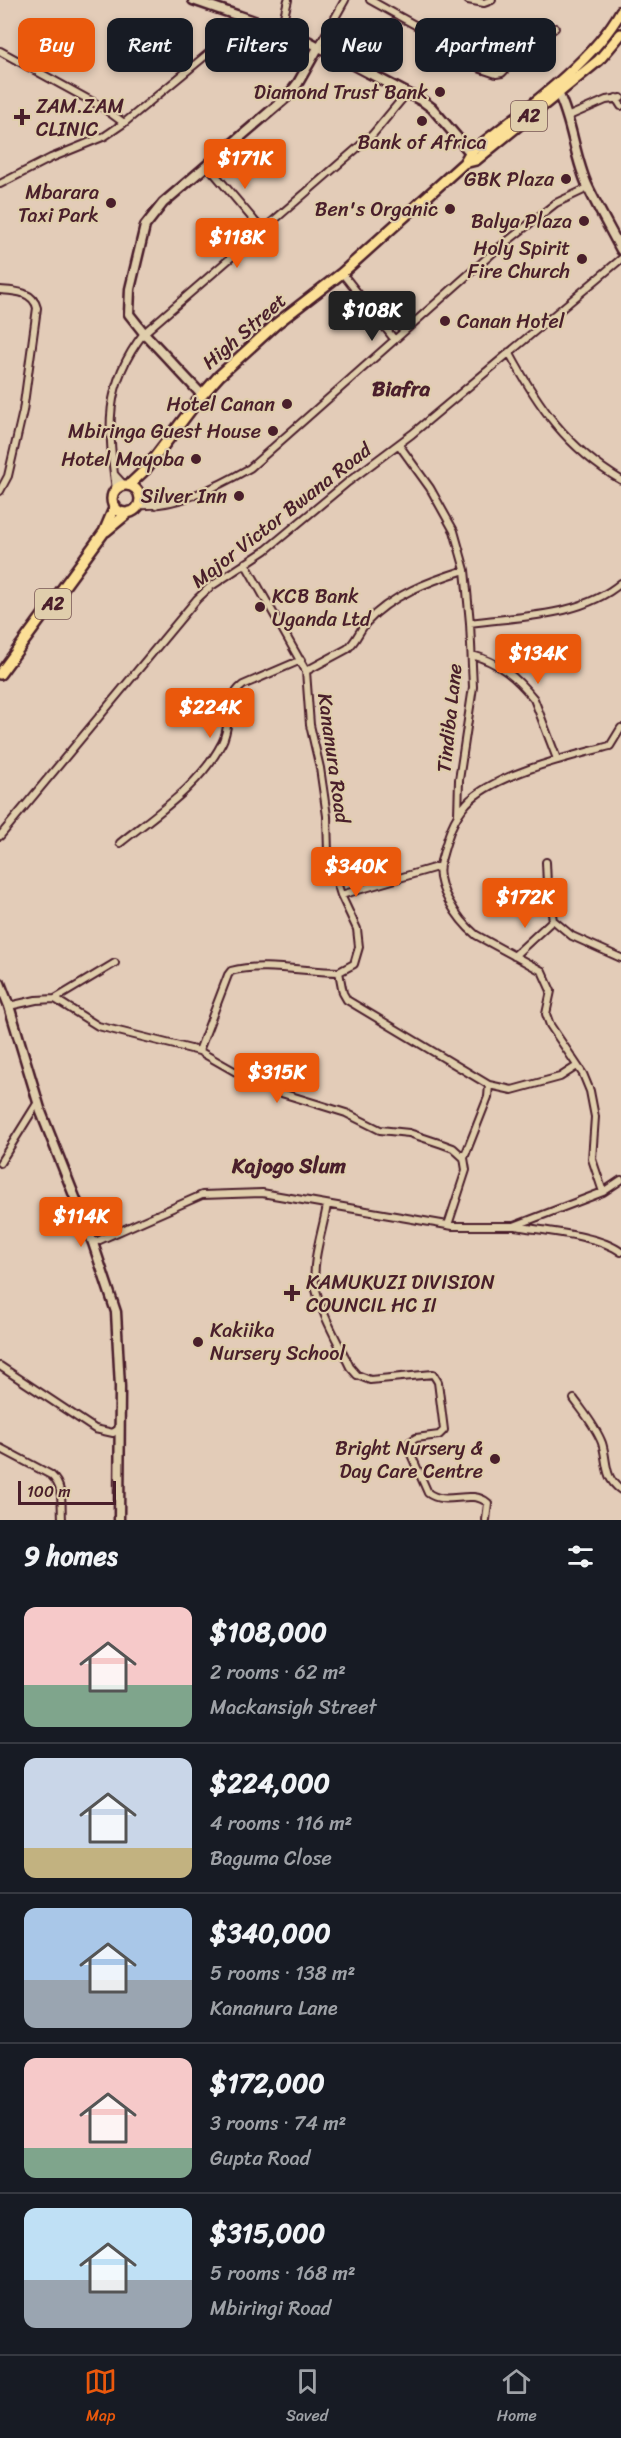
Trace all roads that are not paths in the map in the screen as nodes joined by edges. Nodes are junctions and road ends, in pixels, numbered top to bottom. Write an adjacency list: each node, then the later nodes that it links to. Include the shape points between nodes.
1 (193, 0): 7 (main road)
2 (288, 0): 10 (street)
3 (345, 0): 14 (street)
4 (370, 0): 11 (street)
5 (468, 0): 6 (street)
6 (492, 0)
7 (206, 2): 9 (main road)
8 (621, 11): 17 (main road, High Street / A2)
9 (250, 18)
10 (284, 18)
11 (415, 25)
12 (621, 34): 18 (main road, High Street / A2)
13 (309, 42): 14 (main road)
14 (319, 46): 19 (main road); 26 (main road, via 288,96)
15 (0, 51): 24 (street)
16 (205, 56): 24 (street)
17 (586, 57): 18 (main road); 25 (main road, High Street / A2)
18 (592, 65): 20 (main road, High Street / A2)
19 (407, 93): 25 (main road, via 432,108); 29 (street, via 373,134)
20 (558, 93): 23 (main road); 25 (main road, High Street / A2)
21 (619, 98): 22 (street); 23 (street)
22 (621, 106)
23 (569, 116): 28 (main road)
24 (124, 123): 27 (street, via 105,136)
25 (473, 157): 32 (main road, High Street / A2)
26 (208, 166): 29 (street); 34 (main road, via 163,203 145,226 128,309)
27 (0, 184)
28 (588, 188): 30 (main road); 35 (street, via 556,203 516,234)
29 (263, 231): 34 (street)
30 (621, 250)
31 (621, 259): 36 (street, Major Victor Bwana Road)
32 (342, 273): 35 (street); 37 (main road, High Street / A2, via 276,324)
33 (0, 290): 42 (street, via 21,292 31,297 38,308 22,411 8,476)
34 (144, 333): 37 (main road); 41 (street, via 128,360 112,402 109,430 114,473)
35 (394, 339): 46 (street, via 250,468)
36 (509, 352): 38 (street, Major Victor Bwana Road); 40 (street, via 540,407 560,432)
37 (202, 395): 39 (main road, High Street / A2)
38 (399, 445): 49 (street, Major Victor Bwana Road); 50 (street, Tindiba Lane, via 454,531)
39 (145, 470): 41 (main road, High Street / A2); 43 (main road, High Street / A2)
40 (621, 480)
41 (123, 487): 43 (main road); 45 (main road, A2, via 112,498)
42 (0, 491)
43 (139, 493): 44 (main road, A2); 46 (street)
44 (139, 505): 46 (street); 47 (main road, A2)
45 (115, 506): 47 (main road); 48 (main road, A2)
46 (156, 506)
47 (129, 512): 48 (main road, A2)
48 (104, 532): 56 (main road, A2)
49 (245, 563): 54 (street, Kananura Road); 60 (street, Major Victor Bwana Road, via 197,599)
50 (465, 570): 52 (street, Tindiba Lane); 55 (street, via 428,582 385,607 365,624 353,645)
51 (621, 583): 52 (street, via 606,596 567,609)
52 (470, 623): 53 (street, Tindiba Lane)
53 (472, 655): 58 (street, via 500,665 534,699); 59 (street, Tindiba Lane, via 473,687 459,780)
54 (301, 660): 55 (street, Kananura Road); 61 (street, via 235,691 226,735 202,772)
55 (306, 671): 64 (street, Kananura Road, via 310,725 327,816 328,853)
56 (0, 674)
57 (621, 728): 58 (street, via 610,746)
58 (557, 759): 59 (street, via 478,793)
59 (458, 816): 63 (street, via 448,831)
60 (0, 836)
61 (120, 843)
62 (546, 862): 65 (street)
63 (437, 867): 64 (street); 66 (street, via 453,910 468,929)
64 (341, 895): 69 (street, Kananura Road, via 357,928 359,947 354,964)
65 (553, 920): 66 (street); 67 (street, via 572,936)
66 (514, 956): 74 (street, via 542,971 548,980 551,991 546,1014)
67 (621, 958)
68 (115, 963): 71 (street)
69 (339, 972): 73 (street, via 231,971); 75 (street, via 346,1000)
70 (0, 983): 72 (main road)
71 (55, 999): 72 (street); 73 (street, via 99,1026)
72 (9, 1006): 76 (main road)
73 (199, 1051): 77 (street, via 262,1087 346,1113 380,1130 409,1133 442,1144)
74 (577, 1066): 75 (street, via 560,1077 512,1090); 80 (street, via 590,1091 595,1117 592,1159)
75 (489, 1085): 77 (street, via 488,1098)
76 (38, 1102): 78 (street); 84 (main road)
77 (464, 1158): 82 (street, via 466,1170)
78 (0, 1163)
79 (621, 1180): 80 (street)
80 (603, 1192): 83 (street)
81 (327, 1205): 82 (street); 84 (street, via 262,1193 202,1195); 93 (street, via 315,1282 318,1298 350,1367 370,1380 434,1375 444,1430 439,1435 416,1438 410,1442 409,1450 428,1493 445,1500 482,1498 488,1503)
82 (448, 1225): 83 (street)
83 (514, 1226): 85 (street, via 598,1241)
84 (93, 1244): 88 (main road, via 116,1312)
85 (621, 1252)
86 (0, 1366): 88 (street, via 95,1429 113,1433)
87 (574, 1399): 90 (street, via 594,1426 602,1443 607,1474)
88 (120, 1428): 92 (main road)
89 (0, 1448): 91 (street, via 57,1481)
90 (621, 1490)
91 (62, 1520)
92 (118, 1520)
93 (486, 1520)

